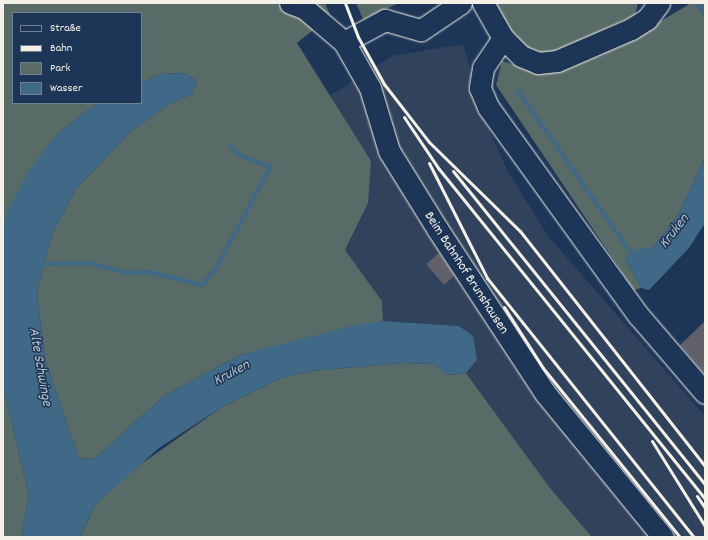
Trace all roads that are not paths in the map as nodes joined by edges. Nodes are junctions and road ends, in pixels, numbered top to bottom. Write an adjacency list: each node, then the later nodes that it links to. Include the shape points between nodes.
1 (290, 3): 6 (street, Beim Bahnhof Brunshausen, via 304,8)
2 (460, 3): 6 (street, via 422,30 385,20)
3 (483, 3): 5 (street)
4 (659, 3): 5 (street, via 647,19 631,29 557,61 538,62 521,56)
5 (503, 38): 7 (street, via 483,68 480,88 488,107 639,316)
6 (344, 42): 8 (street, Beim Bahnhof Brunshausen, via 370,88 390,151 442,237 545,393)
7 (705, 393)
8 (663, 537)

